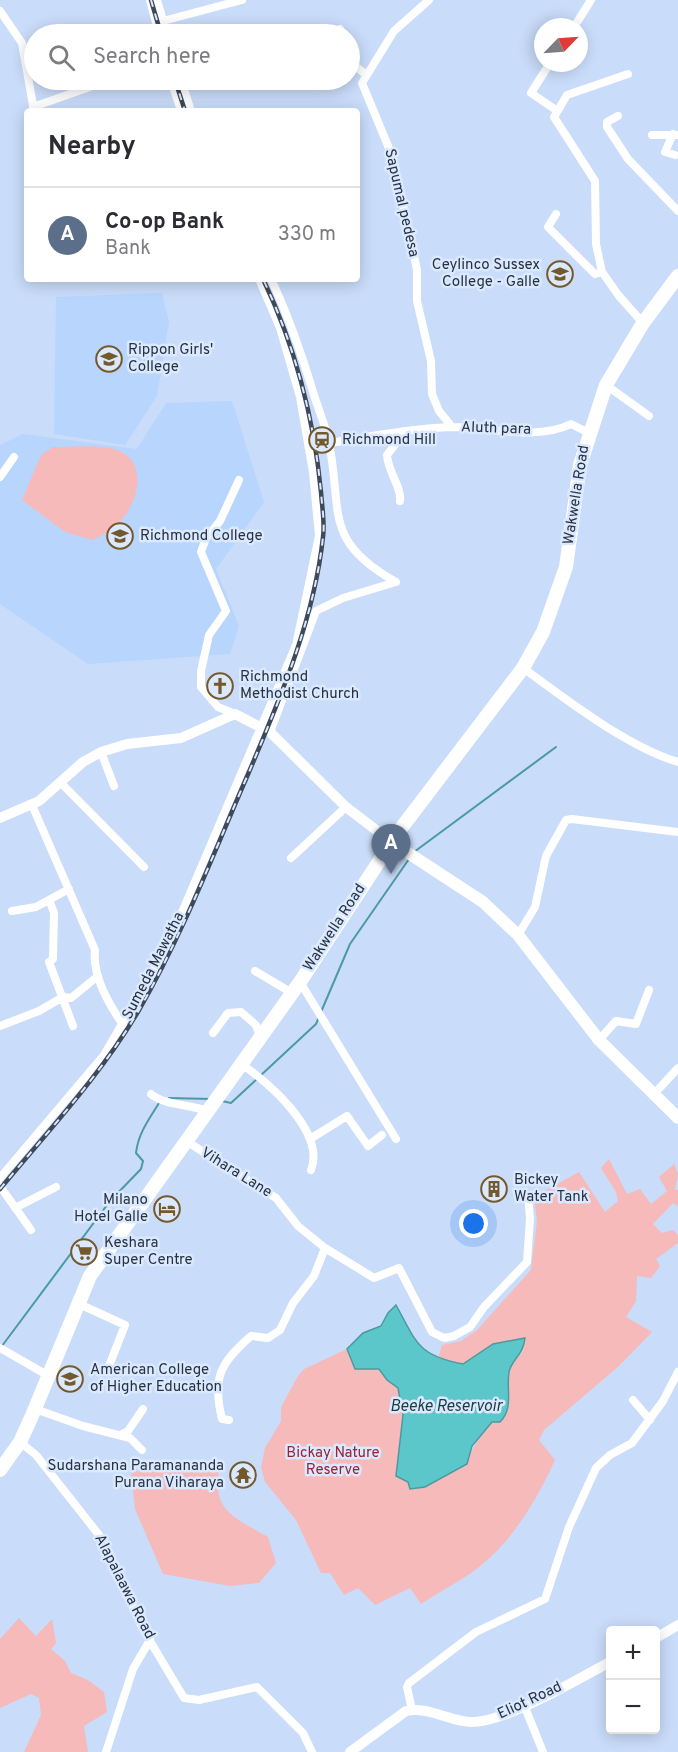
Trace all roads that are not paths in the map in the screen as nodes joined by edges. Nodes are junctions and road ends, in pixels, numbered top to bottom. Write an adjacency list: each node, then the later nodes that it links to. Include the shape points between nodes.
1 (150, 0): 9 (street)
2 (158, 0): 8 (street)
3 (242, 0): 8 (street)
4 (429, 0): 14 (street, via 394,31)
5 (591, 0): 7 (street)
6 (0, 10): 11 (street, via 22,43)
7 (580, 18)
8 (164, 21): 10 (street)
9 (156, 24)
10 (165, 24)
11 (24, 55)
12 (360, 70): 14 (street)
13 (544, 72): 24 (street, via 531,93)
14 (365, 74): 38 (street, Sapumal pedesa, via 362,83 393,158 417,270 417,301 431,361 432,394)
15 (628, 74): 24 (street, via 567,95)
16 (30, 90): 20 (street)
17 (83, 90): 21 (street)
18 (174, 90): 22 (street)
19 (184, 90): 23 (street)
20 (33, 108)
21 (36, 108)
22 (180, 108)
23 (190, 108)
24 (556, 110): 31 (street, via 558,126 595,181 596,244)
25 (618, 116): 29 (street, via 607,122 607,127 628,159)
26 (675, 134): 27 (street); 28 (street, via 664,152)
27 (652, 135)
28 (675, 155)
29 (678, 211)
30 (556, 214): 31 (street, via 548,227 596,274)
31 (602, 272): 35 (street)
32 (677, 281): 35 (main road, Wakwella Road)
33 (260, 282): 48 (street, via 280,328 300,398 319,536 296,645)
34 (272, 282): 41 (street, via 292,323)
35 (643, 323): 36 (main road, Wakwella Road)
36 (606, 385): 37 (street); 40 (main road, Wakwella Road)
37 (649, 416)
38 (452, 427): 39 (street, Aluth para); 40 (street, Aluth para, via 529,431 562,429 571,424)
39 (404, 433): 41 (street, Aluth para); 45 (street, via 387,455 388,470 401,494)
40 (589, 433): 46 (main road, Wakwella Road, via 580,465 566,567 543,632)
41 (329, 443): 48 (street, via 336,515 344,533 371,568 396,582 316,611)
42 (14, 457): 43 (street)
43 (0, 477)
44 (239, 480): 47 (street, via 201,552 226,611 209,635 201,687 218,707)
45 (400, 501)
46 (523, 668): 50 (street, via 625,737); 57 (main road, Wakwella Road)
47 (235, 714): 48 (street); 49 (street, via 181,738 127,744)
48 (266, 730): 54 (street); 69 (street, Sumeda Mawatha, via 168,945)
49 (101, 752): 51 (street, via 83,762); 52 (street)
50 (678, 762)
51 (62, 783): 53 (street); 59 (street)
52 (114, 786)
53 (32, 805): 55 (street); 60 (street)
54 (346, 807): 57 (street); 58 (street)
55 (0, 818)
56 (678, 832): 63 (street, via 566,820 546,856 535,908)
57 (393, 843): 63 (main road, via 483,902); 66 (main road, Wakwella Road)
58 (291, 858)
59 (144, 867)
60 (69, 889): 61 (street); 65 (street, via 95,950 93,963)
61 (50, 902): 62 (street); 68 (street, via 54,913 54,958 49,962)
62 (12, 911)
63 (518, 935): 74 (main road)
64 (255, 971): 66 (street)
65 (98, 976): 68 (street, via 71,998); 69 (street)
66 (296, 988): 73 (main road, Wakwella Road); 83 (street, via 320,1016)
67 (649, 990): 74 (street, via 636,1024 616,1021)
68 (63, 997): 70 (street); 71 (street)
69 (123, 1025): 86 (street, Sumeda Mawatha, via 60,1110)
70 (0, 1026)
71 (73, 1026)
72 (213, 1033): 73 (street, via 228,1013 241,1012 256,1025)
73 (260, 1037): 75 (main road, Wakwella Road)
74 (599, 1040): 77 (main road)
75 (241, 1064): 79 (main road, Wakwella Road); 82 (street, via 290,1106)
76 (678, 1068): 77 (street)
77 (655, 1093): 80 (main road)
78 (157, 1098): 79 (street)
79 (207, 1111): 84 (main road, Wakwella Road)
80 (678, 1118)
81 (382, 1135): 82 (street, via 368,1146 347,1116)
82 (310, 1139): 85 (street, via 314,1146)
83 (396, 1139)
84 (186, 1141): 92 (street, Vihara Lane, via 276,1198 298,1226); 93 (main road, Wakwella Road, via 90,1276)
85 (311, 1170)
86 (0, 1178)
87 (0, 1185): 90 (street)
88 (56, 1187): 90 (street)
89 (528, 1195): 92 (street, Vihara Lane, via 526,1263 470,1327 454,1336 444,1338 432,1332 399,1268 374,1278)
90 (15, 1208): 91 (street)
91 (31, 1230)
92 (325, 1248): 101 (street, via 314,1276 292,1302 280,1330 268,1338 251,1336 220,1368 216,1392 222,1419)
93 (77, 1303): 95 (street, via 125,1325); 97 (main road, Wakwella Road)
94 (2, 1349): 97 (street)
95 (109, 1366)
96 (678, 1372): 102 (street)
97 (47, 1375): 99 (main road, Wakwella Road)
98 (633, 1400): 102 (street)
99 (35, 1409): 103 (street); 104 (main road, Wakwella Road)
100 (143, 1409): 103 (street, via 128,1431)
101 (229, 1420)
102 (650, 1420): 112 (street, via 632,1443 596,1468 569,1527 545,1599 476,1632 409,1683)
103 (119, 1435): 105 (street)
104 (20, 1442): 106 (main road, Wakwella Road); 109 (street, Alapalaawa Road, via 36,1455 103,1540)
105 (142, 1450)
106 (0, 1470)
107 (677, 1627): 108 (street)
108 (660, 1636)
109 (150, 1640): 113 (street, via 133,1669); 114 (street, Alapalaawa Road, via 184,1698 199,1700 257,1687 303,1733)
110 (606, 1664): 111 (street, Eliot Road)
111 (524, 1705): 112 (street, Eliot Road, via 498,1717 470,1722); 116 (street)
112 (412, 1710): 115 (street)
113 (106, 1752)
114 (312, 1752)
115 (350, 1752)
116 (543, 1752)

